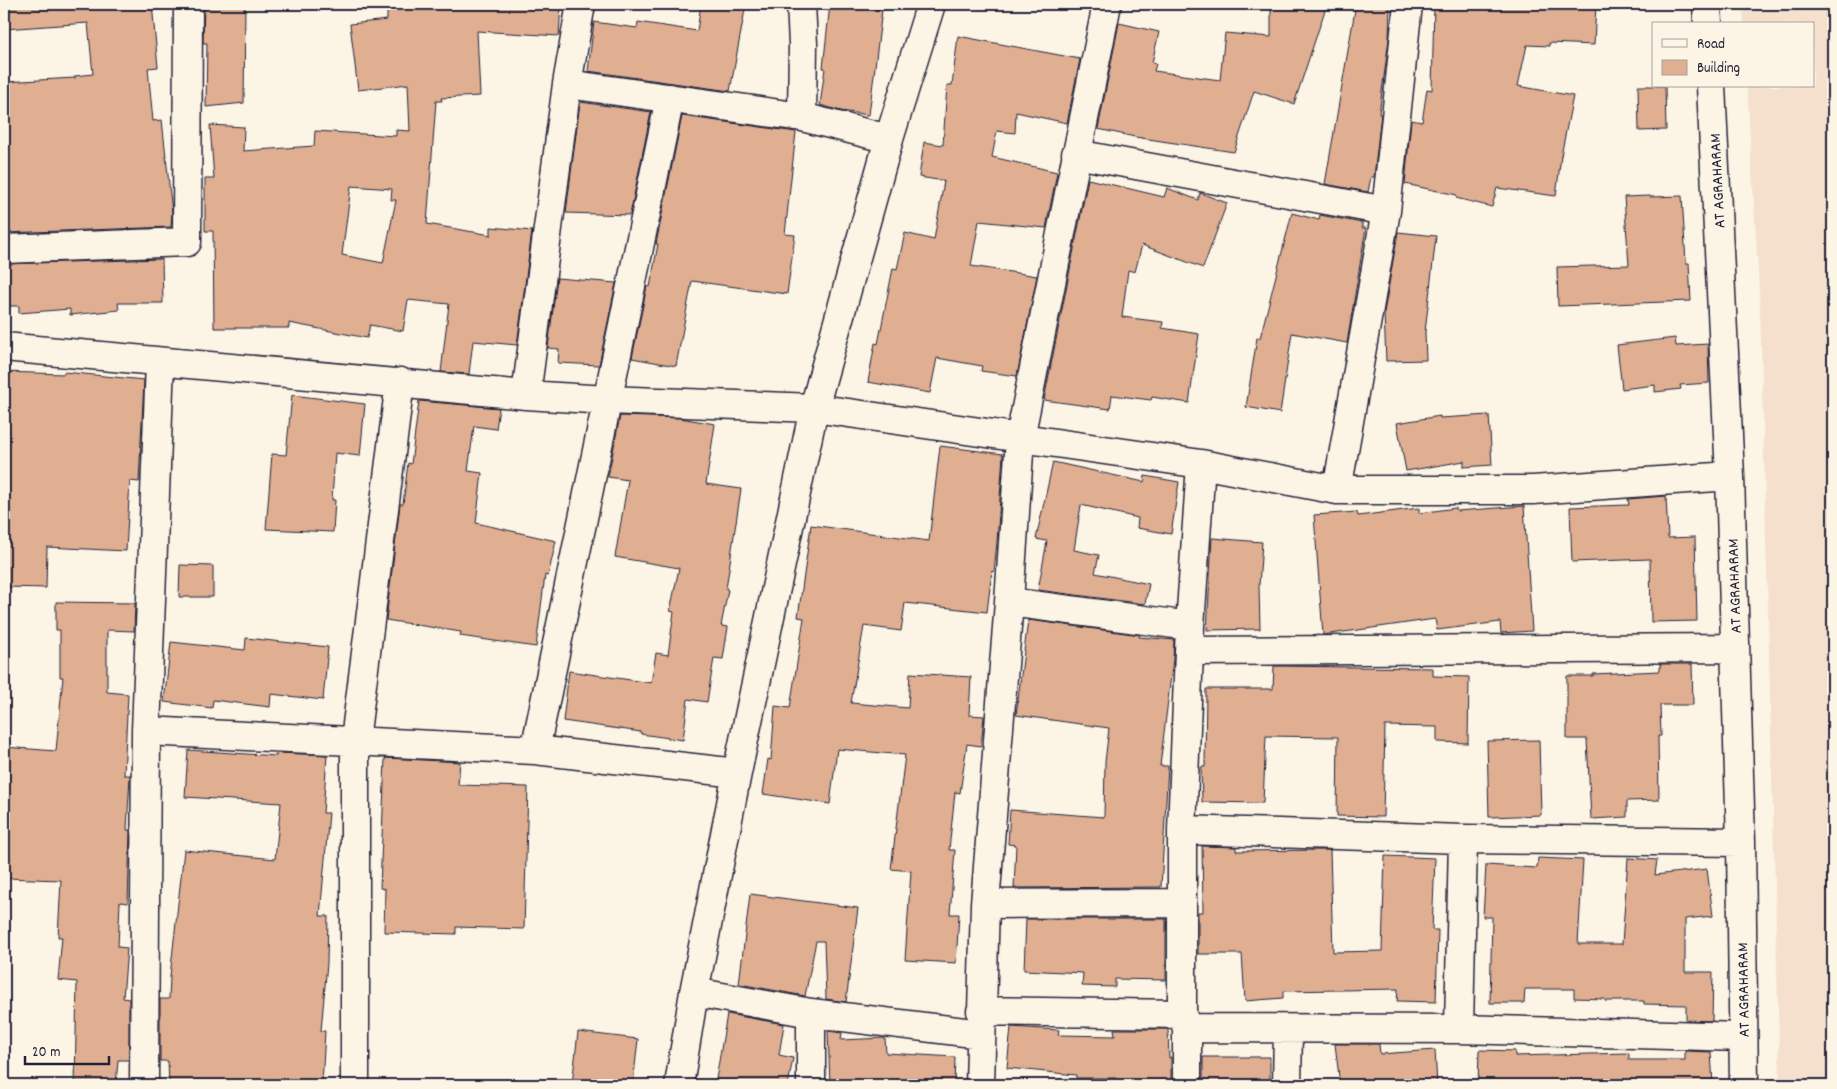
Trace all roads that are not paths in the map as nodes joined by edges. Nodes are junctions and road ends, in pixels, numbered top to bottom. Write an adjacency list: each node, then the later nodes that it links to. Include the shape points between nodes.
1 (188, 4): 16 (street, via 187,242)
2 (580, 4): 9 (street)
3 (801, 4): 12 (street)
4 (931, 4): 13 (street)
5 (1107, 4): 14 (street)
6 (1408, 4): 15 (street)
7 (1707, 4): 8 (street)
8 (1708, 22)
9 (566, 84): 11 (street); 20 (street)
10 (1711, 88): 25 (street, AT AGRAHARAM)
11 (670, 98): 12 (street); 21 (street)
12 (802, 116): 13 (street)
13 (889, 139): 22 (street)
14 (1076, 154): 15 (street); 23 (street)
15 (1386, 211): 26 (street)
16 (4, 249)
17 (4, 347): 18 (street)
18 (160, 362): 19 (street); 30 (street)
19 (400, 382): 20 (street); 31 (street)
20 (526, 395): 21 (street)
21 (607, 400): 22 (street); 32 (street)
22 (814, 408): 23 (street); 33 (street)
23 (1020, 438): 24 (street); 27 (street)
24 (1201, 464): 26 (street); 28 (street)
25 (1730, 476): 26 (street, via 1533,490); 29 (street, AT AGRAHARAM)
26 (1337, 490)
27 (1009, 602): 28 (street); 38 (street)
28 (1190, 638): 29 (street); 34 (street)
29 (1735, 648): 36 (street, AT AGRAHARAM)
30 (146, 731): 31 (street); 46 (street)
31 (355, 740): 32 (street); 47 (street)
32 (535, 750): 33 (street)
33 (737, 773): 39 (street)
34 (1182, 830): 35 (street); 37 (street)
35 (1463, 840): 36 (street); 44 (street)
36 (1741, 842): 45 (street, AT AGRAHARAM)
37 (1182, 903): 38 (street); 41 (street)
38 (984, 904): 42 (street)
39 (694, 992): 40 (street); 48 (street)
40 (811, 1013): 42 (street); 49 (street)
41 (1184, 1021): 42 (street); 43 (street); 51 (street)
42 (981, 1023): 50 (street)
43 (1288, 1029): 44 (street); 52 (street)
44 (1459, 1029): 45 (street)
45 (1742, 1037): 53 (street, AT AGRAHARAM)
46 (144, 1085)
47 (355, 1085)
48 (679, 1085)
49 (810, 1085)
50 (980, 1085)
51 (1187, 1085)
52 (1287, 1085)
53 (1744, 1085)

